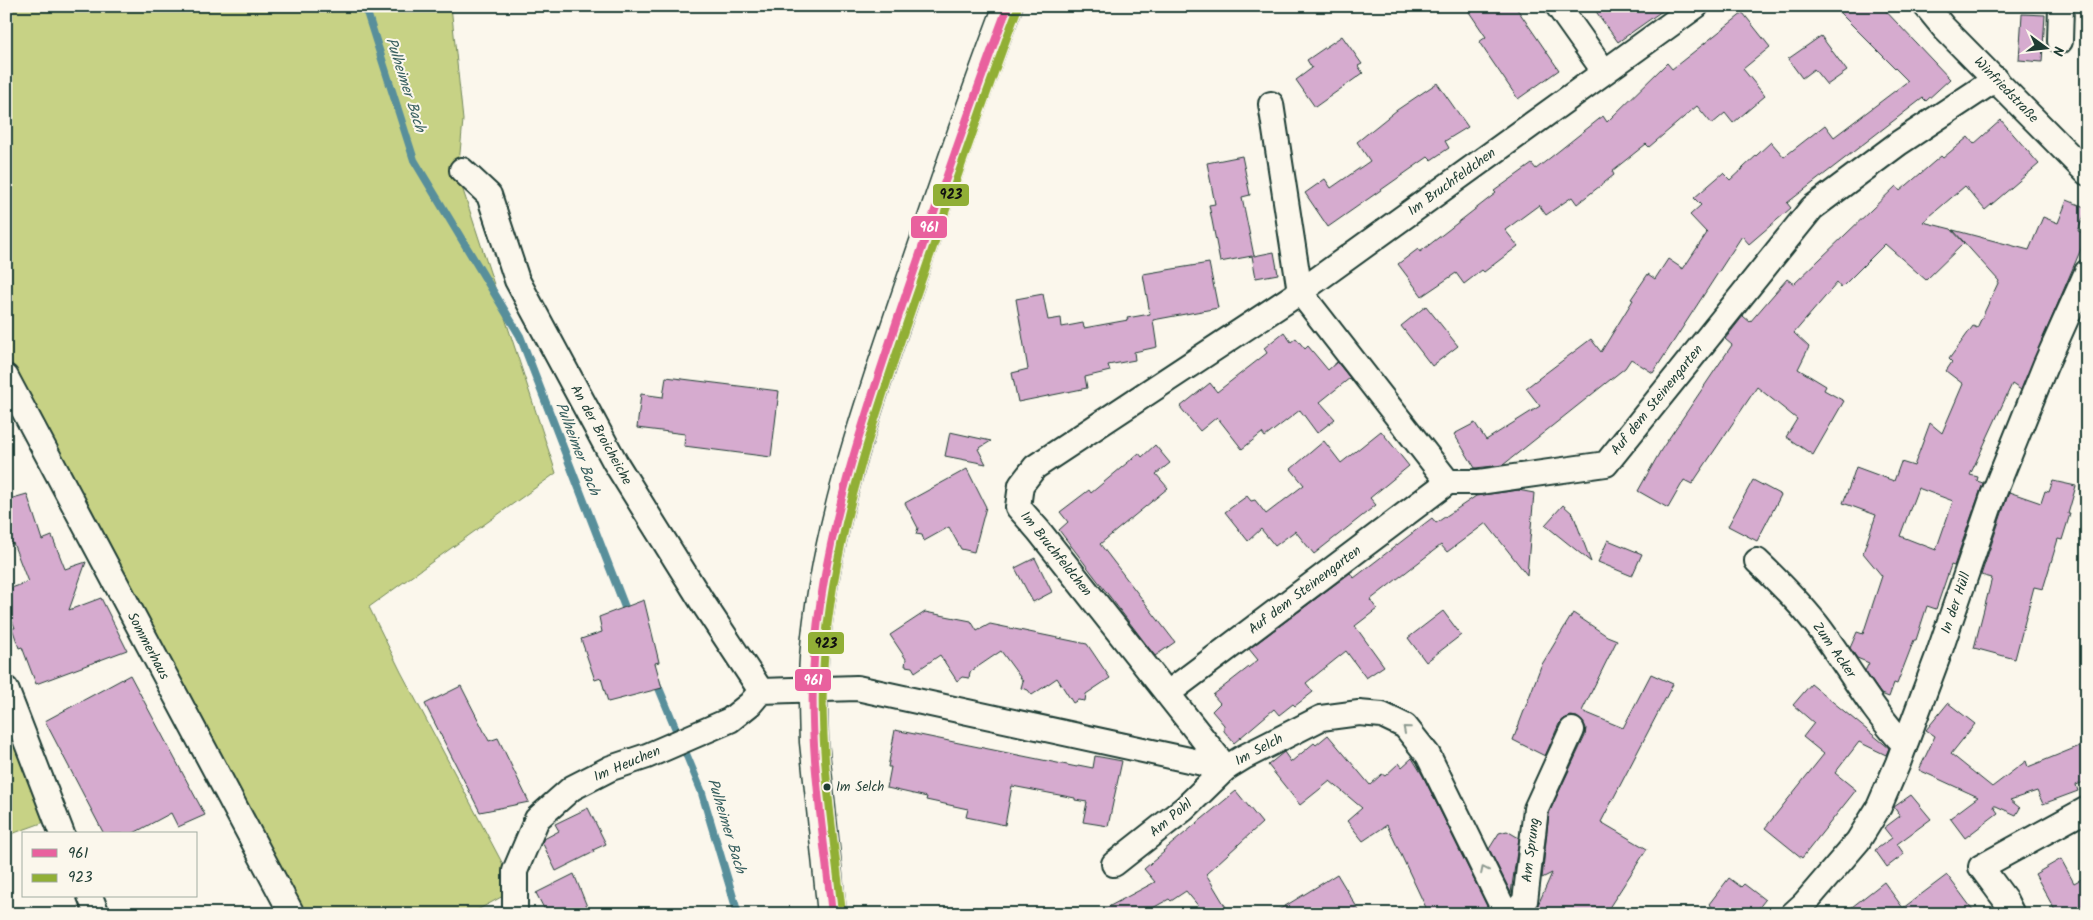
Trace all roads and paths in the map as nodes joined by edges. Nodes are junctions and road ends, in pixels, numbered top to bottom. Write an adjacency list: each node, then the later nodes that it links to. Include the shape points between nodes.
1 (1008, 6): 18 (main road, via 874,389 839,506 817,631)
2 (1558, 6): 7 (street)
3 (1696, 6): 7 (street, Im Bruchfeldchen)
4 (1926, 6): 8 (street, Winfriedstraße)
5 (2061, 6): 6 (street)
6 (2060, 41)
7 (1604, 72): 13 (street, Im Bruchfeldchen)
8 (1996, 79): 11 (street, Winfriedstraße); 15 (street, Auf dem Steinengarten, via 1899,143 1812,208 1606,464 1479,482)
9 (1271, 104): 13 (street)
10 (462, 170): 19 (street, An der Broicheiche, via 488,195 517,280 615,462)
11 (2087, 173)
12 (2087, 272): 22 (street, In der Hüll, via 1994,493)
13 (1300, 292): 15 (street); 20 (street, Im Bruchfeldchen, via 1035,467 1021,484 1018,507)
14 (6, 377): 29 (street, Sommerhaus)
15 (1448, 482): 20 (street, Auf dem Steinengarten)
16 (1757, 560): 22 (street, Zum Acker, via 1798,601)
17 (6, 689): 25 (street)
18 (813, 690): 19 (street); 23 (street, Im Selch, via 858,688); 31 (main road, via 814,742)
19 (761, 691): 30 (street, Im Heuchen, via 730,720 611,768 572,788 537,819 515,871)
20 (1168, 693): 23 (street, Im Bruchfeldchen)
21 (1572, 730): 33 (street, Am Sprung, via 1536,810 1525,900)
22 (1905, 745): 34 (street, In der Hüll, via 1879,807 1858,841)
23 (1235, 763): 26 (street, Am Pohl, via 1185,808); 32 (street, Im Selch, one-way to 23, via 1428,755 1405,726 1382,716 1359,713 1321,718)
24 (2087, 809): 35 (street, via 1981,867)
25 (61, 832)
26 (1114, 864)
27 (91, 898): 28 (street)
28 (97, 914)
29 (292, 914)
30 (516, 914)
31 (832, 914)
32 (1506, 914)
33 (1512, 914)
34 (1793, 914)
35 (2012, 914)

